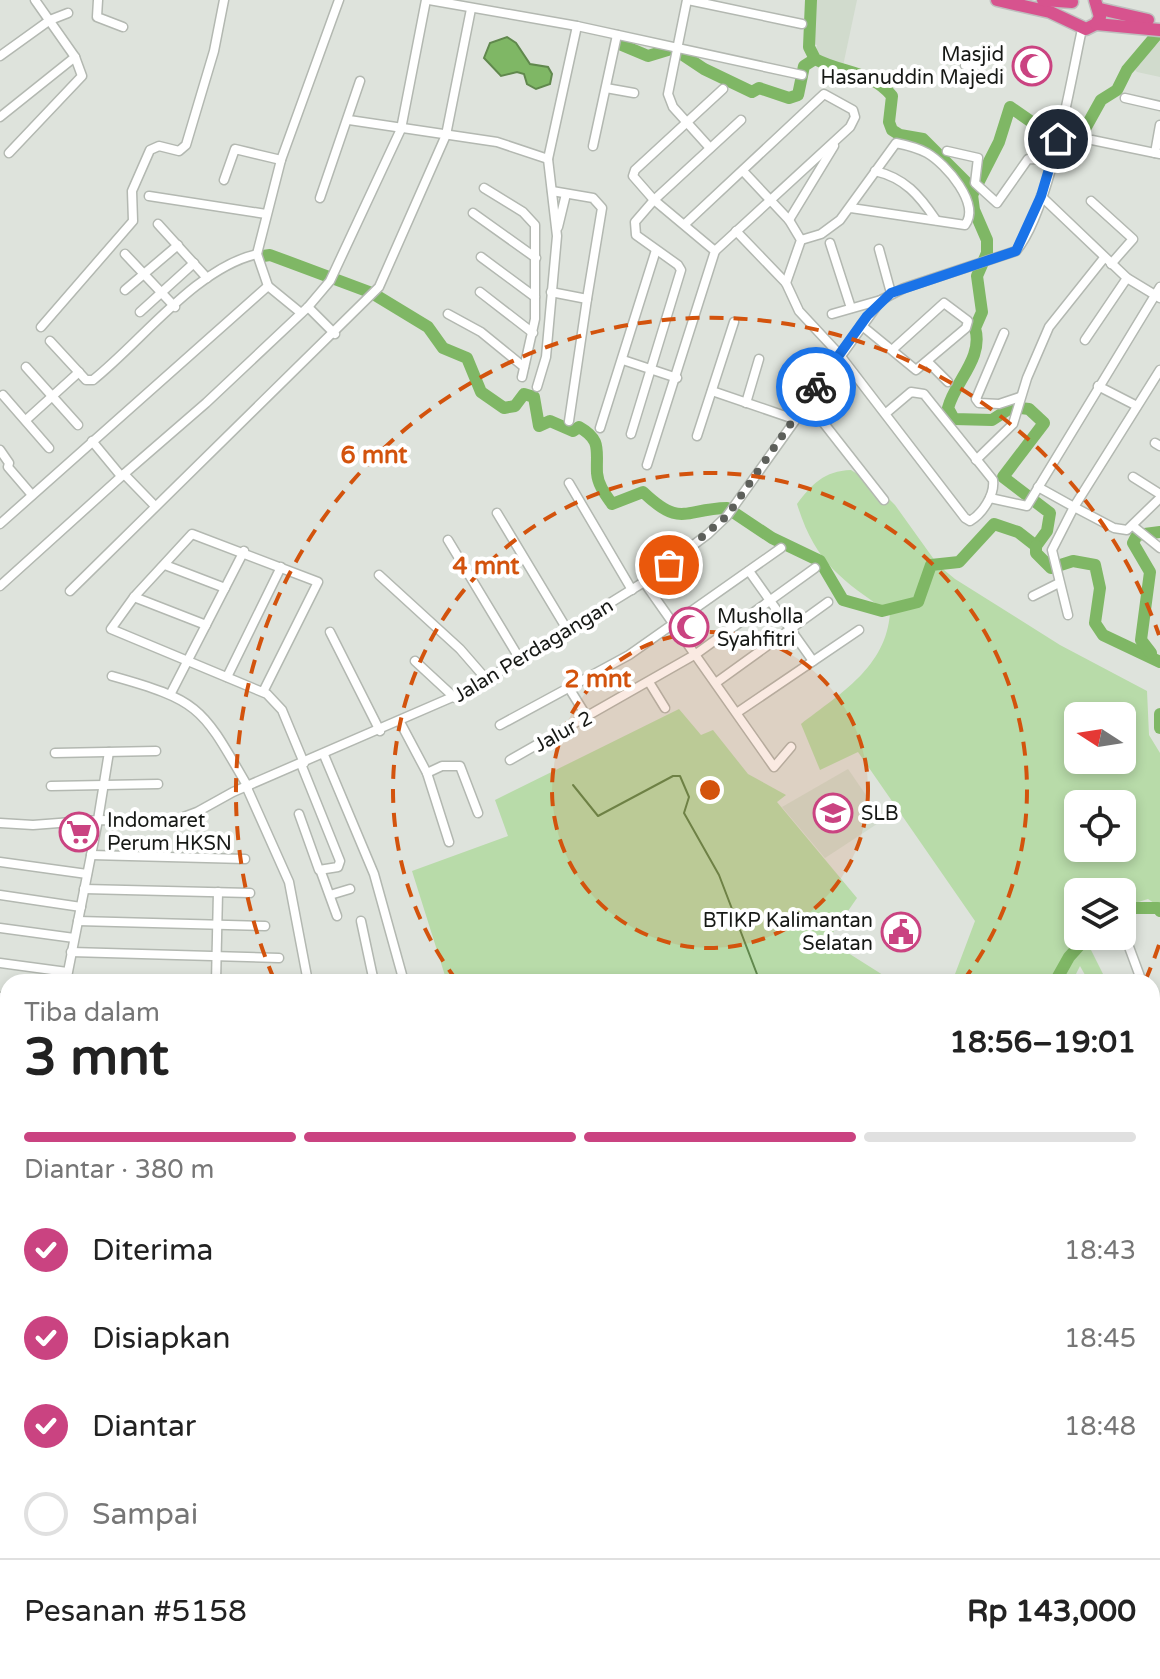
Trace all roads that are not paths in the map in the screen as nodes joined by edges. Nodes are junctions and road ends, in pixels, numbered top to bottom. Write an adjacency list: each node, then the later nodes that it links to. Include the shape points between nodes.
1 (35, 0): 14 (street)
2 (98, 0): 20 (street, via 97,17)
3 (224, 0): 106 (street, via 186,145 179,151 159,146 150,150 132,191 133,221)
4 (339, 0): 48 (street)
5 (428, 0): 12 (street); 38 (street)
6 (687, 0): 16 (street); 23 (street)
7 (997, 0): 15 (highway)
8 (1043, 0): 9 (highway)
9 (1073, 1): 15 (highway)
10 (483, 4): 12 (street); 18 (street)
11 (1097, 4): 17 (highway); 19 (highway)
12 (471, 9): 39 (street)
13 (68, 13): 14 (street)
14 (50, 20): 24 (street); 25 (street)
15 (1069, 20): 21 (highway)
16 (802, 24)
17 (1096, 24): 19 (highway); 21 (highway)
18 (577, 26): 22 (street); 47 (street)
19 (1157, 26)
20 (123, 27)
21 (1082, 29): 49 (street, Jalan Perdagangan)
22 (617, 35): 23 (street); 28 (street)
23 (676, 46): 26 (street); 36 (street, via 668,94)
24 (0, 56)
25 (75, 57): 33 (street); 45 (street, via 82,78)
26 (802, 75)
27 (360, 81): 34 (street)
28 (606, 88): 30 (street); 42 (street)
29 (723, 89): 36 (street)
30 (634, 93)
31 (1125, 98): 32 (street)
32 (1160, 106)
33 (0, 117)
34 (349, 120): 38 (street); 58 (street)
35 (741, 120): 43 (street)
36 (687, 123): 43 (street); 59 (street, via 633,174)
37 (1160, 125): 46 (street)
38 (401, 129): 39 (street); 100 (street, via 331,279)
39 (446, 135): 47 (street, via 497,142); 109 (street, via 379,287)
40 (840, 136): 50 (street, via 855,114 824,94); 60 (street); 65 (street)
41 (1092, 140): 46 (street)
42 (593, 146)
43 (710, 148): 59 (street)
44 (947, 151): 49 (street, via 978,158 978,186 999,202 1028,159)
45 (9, 153)
46 (1157, 153)
47 (548, 159): 54 (street)
48 (281, 160): 52 (street, via 235,149); 64 (street)
49 (1052, 160): 57 (street, Jalan Perdagangan)
50 (743, 171): 60 (street); 68 (street)
51 (875, 171): 62 (street); 66 (street, via 909,186); 66 (street, via 896,143 931,156 965,193 968,213 966,225)
52 (224, 180)
53 (484, 188): 72 (street, via 530,218)
54 (552, 191): 55 (street); 70 (street)
55 (566, 194): 70 (street); 96 (street, via 596,199 602,208)
56 (149, 196): 64 (street)
57 (1041, 196): 82 (street); 93 (street, Jalan Perdagangan, via 1012,255)
58 (320, 198)
59 (654, 200): 76 (street, via 636,219 634,231); 77 (street)
60 (770, 200): 65 (street); 69 (street)
61 (1091, 201): 82 (street, via 1133,239)
62 (851, 208): 66 (street); 71 (street, via 832,226)
63 (473, 213): 80 (street)
64 (266, 214): 81 (street)
65 (789, 220): 71 (street)
66 (936, 220)
67 (158, 224): 74 (street)
68 (685, 224)
69 (736, 231): 77 (street); 87 (street)
70 (556, 238): 72 (street); 91 (street)
71 (801, 240): 87 (street)
72 (536, 242): 80 (street)
73 (830, 243): 99 (street)
74 (178, 245): 83 (street); 84 (street)
75 (879, 249): 93 (street)
76 (656, 250): 115 (street); 119 (street, via 681,270)
77 (715, 251): 124 (street)
78 (125, 254): 84 (street)
79 (481, 257): 95 (street)
80 (536, 258): 95 (street)
81 (258, 259): 85 (street, via 227,263); 88 (street)
82 (1108, 261): 86 (street); 131 (street, via 1049,327)
83 (194, 263): 85 (street); 92 (street)
84 (144, 274): 89 (street); 92 (street)
85 (207, 278): 98 (street)
86 (1127, 278): 94 (street); 110 (street)
87 (786, 283): 113 (street, via 799,311)
88 (268, 286): 100 (street); 143 (street)
89 (125, 290)
90 (480, 292): 107 (street)
91 (551, 292): 96 (street); 127 (street, via 546,357)
92 (161, 293): 98 (street); 101 (street)
93 (891, 293): 97 (street, Jalan Perdagangan)
94 (1155, 293): 126 (street)
95 (535, 297): 107 (street)
96 (587, 299): 138 (street)
97 (881, 300): 99 (street); 105 (street, Jalan Perdagangan)
98 (175, 307): 121 (street, via 94,380)
99 (851, 308): 103 (street)
100 (304, 310): 109 (street); 150 (street)
101 (140, 312)
102 (448, 314): 118 (street, via 481,332)
103 (832, 314)
104 (734, 322): 128 (street)
105 (861, 325): 112 (street); 113 (street, Jalan Perdagangan)
106 (41, 327)
107 (533, 333): 118 (street)
108 (1004, 333): 131 (street, via 976,399 992,405)
109 (335, 334): 158 (street)
110 (1085, 340)
111 (50, 341): 121 (street)
112 (892, 350): 116 (street, via 911,369); 116 (street, via 948,303 968,325)
113 (839, 354): 132 (street, Jalan Perdagangan); 135 (street)
114 (759, 359): 133 (street)
115 (623, 360): 119 (street); 140 (street)
116 (928, 362): 125 (street)
117 (26, 367): 130 (street)
118 (524, 367): 123 (street)
119 (650, 370): 124 (street); 141 (street)
120 (1160, 370): 134 (street)
121 (79, 372): 130 (street)
122 (786, 375): 132 (street)
123 (522, 377)
124 (677, 378): 147 (street)
125 (948, 382)
126 (1098, 386): 134 (street); 153 (street)
127 (537, 387)
128 (712, 391): 133 (street); 142 (street)
129 (3, 395): 137 (street)
130 (53, 396): 137 (street); 139 (street)
131 (1019, 399): 146 (street, via 1017,413 997,443)
132 (807, 400): 136 (street, Jalan Perdagangan); 157 (street)
133 (746, 403): 136 (street)
134 (1137, 406): 159 (street)
135 (885, 414): 146 (street, via 911,392 920,391); 156 (street, via 967,520 975,518)
136 (794, 419): 173 (street, Jalan Perdagangan, via 727,516)
137 (26, 420): 144 (street)
138 (569, 421)
139 (78, 425)
140 (600, 428)
141 (631, 434)
142 (697, 436)
143 (92, 441): 150 (street); 154 (street)
144 (49, 448)
145 (0, 450): 148 (street)
146 (976, 460): 156 (street, via 993,480)
147 (647, 465)
148 (8, 467): 149 (street); 154 (street)
149 (0, 474)
150 (122, 475): 158 (street); 174 (street)
151 (1133, 477): 155 (street)
152 (569, 483): 176 (street)
153 (1038, 487): 156 (street, via 1027,506); 159 (street)
154 (32, 495): 161 (street)
155 (1160, 496): 162 (street)
156 (990, 498)
157 (884, 500)
158 (155, 506): 177 (street)
159 (1074, 507): 162 (street, via 1118,530); 172 (street, via 1052,550)
160 (497, 513): 187 (street)
161 (0, 524)
162 (1133, 526): 165 (street)
163 (448, 540): 192 (street)
164 (781, 548): 170 (street)
165 (1160, 548)
166 (244, 551): 167 (street, via 194,533); 168 (street); 175 (street)
167 (165, 565): 175 (street); 179 (street)
168 (281, 567): 195 (street); 200 (street, via 318,583)
169 (815, 568): 180 (street, Jalur 2)
170 (749, 571): 180 (street); 183 (street)
171 (379, 575): 196 (street)
172 (1059, 581): 178 (street); 182 (street)
173 (644, 582): 176 (street, Jalan Perdagangan); 183 (street)
174 (0, 586)
175 (225, 588): 184 (street)
176 (632, 590): 187 (street, Jalan Perdagangan)
177 (70, 591)
178 (1033, 596)
179 (134, 597): 184 (street); 190 (street, via 111,625 113,631)
180 (770, 601): 185 (street); 189 (street, Jalur 2)
181 (828, 602): 185 (street)
182 (1068, 615)
183 (673, 624): 189 (street); 199 (street)
184 (206, 625): 190 (street)
185 (791, 630): 193 (street); 198 (street)
186 (859, 630): 193 (street)
187 (568, 631): 192 (street, Jalan Perdagangan)
188 (330, 632): 208 (street)
189 (696, 654): 197 (street, Jalur 2); 198 (street)
190 (188, 660): 195 (street); 201 (street)
191 (415, 661): 202 (street)
192 (521, 661): 196 (street, Jalan Perdagangan)
193 (813, 661): 204 (street)
194 (112, 676): 201 (street)
195 (227, 677): 200 (street)
196 (487, 680): 202 (street, Jalan Perdagangan)
197 (649, 682): 203 (street); 205 (street, Jalur 2)
198 (717, 682): 204 (street)
199 (569, 688): 205 (street); 207 (street)
200 (263, 692): 215 (street, via 282,710)
201 (171, 693): 220 (street, via 212,724)
202 (455, 698): 206 (street, Jalan Perdagangan)
203 (665, 708)
204 (738, 712): 209 (street, via 774,767)
205 (587, 717): 214 (street, Jalur 2)
206 (400, 722): 208 (street, Jalan Perdagangan); 216 (street)
207 (500, 725)
208 (380, 731): 213 (street, Jalan Perdagangan)
209 (791, 747)
210 (156, 751): 211 (street)
211 (109, 752): 212 (street); 218 (street)
212 (55, 753)
213 (324, 755): 215 (street, Jalan Perdagangan); 255 (street, via 374,874)
214 (510, 760)
215 (303, 764): 220 (street, Jalan Perdagangan); 229 (street, via 340,861 338,867)
216 (427, 773): 221 (street, via 460,766); 225 (street)
217 (158, 784): 218 (street)
218 (104, 785): 219 (street); 223 (street)
219 (51, 786)
220 (247, 787): 223 (street, Jalan Perdagangan, via 173,821); 253 (street, via 289,882)
221 (478, 813)
222 (299, 814): 229 (street)
223 (98, 820): 224 (street, Jalan Perdagangan); 226 (street)
224 (0, 823)
225 (449, 842)
226 (91, 855): 227 (street); 230 (street)
227 (245, 859)
228 (0, 862): 230 (street)
229 (321, 872): 236 (street)
230 (87, 874): 231 (street)
231 (84, 889): 233 (street); 237 (street)
232 (350, 889): 236 (street)
233 (218, 892): 234 (street); 241 (street)
234 (250, 893)
235 (0, 895): 237 (street)
236 (330, 895): 238 (street)
237 (81, 907): 239 (street)
238 (337, 916)
239 (78, 921): 241 (street); 244 (street)
240 (361, 921): 254 (street)
241 (218, 926): 242 (street); 247 (street)
242 (265, 926)
243 (0, 928): 244 (street)
244 (74, 938): 246 (street)
245 (1130, 950): 256 (street)
246 (71, 952): 247 (street); 251 (street)
247 (217, 958): 248 (street); 252 (street)
248 (279, 958)
249 (0, 963): 250 (street)
250 (52, 974)
251 (67, 974)
252 (216, 974)
253 (306, 974)
254 (372, 974)
255 (402, 974)
256 (1139, 974)

